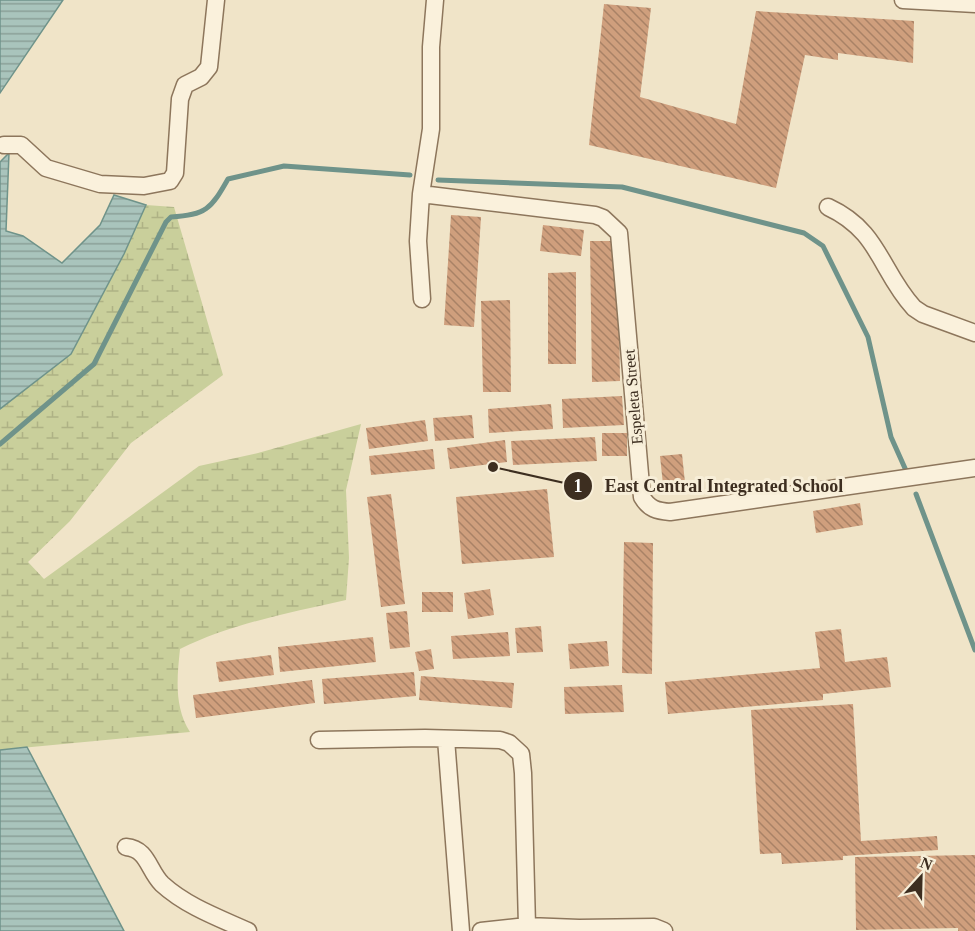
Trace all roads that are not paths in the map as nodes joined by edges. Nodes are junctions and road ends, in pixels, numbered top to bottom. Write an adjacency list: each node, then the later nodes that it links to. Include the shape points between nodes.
1 (216, 0): 5 (street, via 209,67 201,77 185,85 180,99 175,173 170,181 144,186 100,184 46,168 21,145)
2 (435, 0): 6 (street, via 431,129)
3 (903, 0): 4 (street)
4 (975, 4)
5 (4, 145)
6 (421, 194): 8 (street, via 418,241); 10 (street, Espeleta Street, via 595,215 619,233 642,498 654,510 670,512)
7 (828, 207): 9 (street, via 860,227 914,308)
8 (422, 299)
9 (975, 333)
10 (975, 468)
11 (319, 740): 12 (street)
12 (446, 740): 14 (street, via 500,740 521,754); 16 (street)
13 (126, 848): 15 (street, via 144,853 162,884 178,896)
14 (527, 926): 17 (street); 18 (street, via 654,927)
15 (248, 931)
16 (461, 931)
17 (481, 931)
18 (663, 931)

